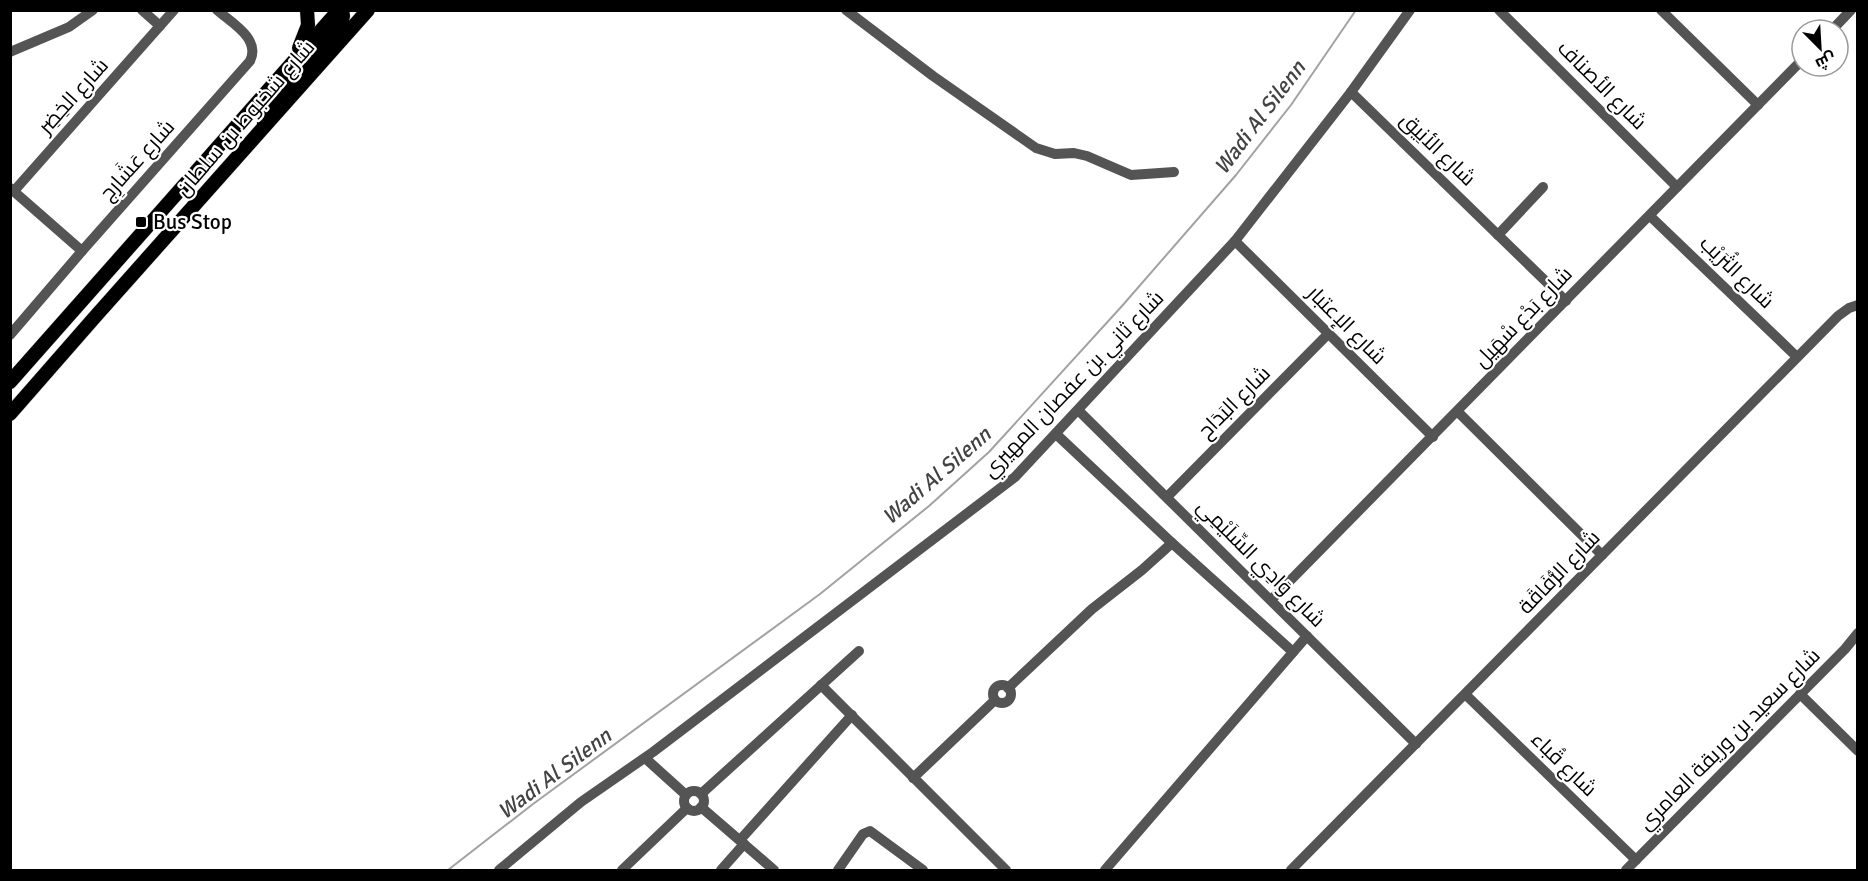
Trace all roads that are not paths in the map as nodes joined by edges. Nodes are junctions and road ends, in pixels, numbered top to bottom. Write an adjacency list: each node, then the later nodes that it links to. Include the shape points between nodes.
1 (93, 10): 13 (street, via 69,27)
2 (142, 10): 12 (street)
3 (174, 10): 12 (street, شارع الخِضِر)
4 (217, 10): 25 (street, شارع عَشَارِج, via 250,41 250,61)
5 (307, 10): 14 (main road, via 306,34)
6 (368, 10): 11 (main road, شارع شخبوط بن سلطان)
7 (846, 10): 18 (street, via 1036,148 1087,156 1131,175)
8 (1410, 10): 16 (street, شارع ثاني بن عفصان المهيري)
9 (1498, 10): 20 (street, شارع الأصناف)
10 (1661, 10): 17 (street)
11 (343, 16): 14 (main road, شارع شخبوط بن سلطان); 34 (main road, شارع شخبوط بن سلطان, via 264,128)
12 (160, 26): 21 (street, شارع الخِضِر)
13 (10, 52)
14 (290, 67): 31 (main road, شارع شخبوط بن سلطان)
15 (1790, 72): 17 (street, شارع بَدْع سْهَيل)
16 (1351, 92): 23 (street, شارع الأنِيق); 24 (street, شارع ثاني بن عفصان المهيري)
17 (1758, 105): 20 (street, شارع بَدْع سْهَيل)
18 (1174, 172)
19 (1543, 187): 23 (street)
20 (1677, 187): 22 (street, شارع بَدْع سْهَيل)
21 (12, 190): 25 (street)
22 (1650, 216): 26 (street, شارع بَدْع سْهَيل); 30 (street, شارع الثُرَيْب)
23 (1498, 235): 26 (street, شارع الأنِيق)
24 (1234, 241): 28 (street, شارع الإعتبار); 32 (street, شارع ثاني بن عفصان المهيري)
25 (82, 251): 29 (street, شارع عَشَارِج)
26 (1566, 301): 33 (street, شارع بَدْع سْهَيل)
27 (1857, 305): 30 (street, شارع الرُّفَاقَة, via 1843,311)
28 (1328, 334): 36 (street, شارع الإعتبار); 37 (street, شارع البَدَاح)
29 (10, 335)
30 (1797, 357): 39 (street, شارع الرُّفَاقَة)
31 (10, 382)
32 (1078, 411): 35 (street, شارع ثاني بن عفصان المهيري); 37 (street, شارع وَادِي السِّلَيْمِي)
33 (1458, 412): 36 (street, شارع بَدْع سْهَيل); 39 (street)
34 (10, 414)
35 (1056, 434): 38 (street); 51 (street, شارع ثاني بن عفصان المهيري, via 1003,487)
36 (1432, 437): 40 (street, شارع بَدْع سْهَيل)
37 (1167, 497): 40 (street, شارع وَادِي السِّلَيْمِي)
38 (1172, 543): 44 (street); 52 (street, via 1092,609 1008,688 997,686 995,700)
39 (1602, 555): 47 (street, شارع الرُّفَاقَة)
40 (1271, 600): 42 (street, شارع وَادِي السِّلَيْمِي)
41 (1857, 633): 46 (street, شارع سعيد بن وريقة العامري)
42 (1307, 636): 44 (street); 49 (street, شارع وَادِي السِّلَيْمِي)
43 (859, 651): 45 (street)
44 (1293, 652): 66 (street)
45 (821, 685): 48 (street); 53 (street)
46 (1800, 694): 50 (street); 58 (street, شارع سعيد بن وريقة العامري)
47 (1466, 695): 49 (street, شارع الرُّفَاقَة); 58 (street, شارع قُباء)
48 (852, 715): 52 (street); 57 (street)
49 (1416, 744): 67 (street, شارع الرُّفَاقَة)
50 (1857, 751)
51 (645, 758): 54 (street); 59 (street, شارع ثاني بن عفصان المهيري, via 581,802)
52 (913, 778): 65 (street)
53 (701, 794): 54 (street, via 693,791); 55 (street)
54 (686, 795): 56 (street)
55 (701, 807): 56 (street, via 695,811); 57 (street)
56 (687, 808): 60 (street)
57 (742, 842): 61 (street); 62 (street)
58 (1636, 860): 68 (street, شارع سعيد بن وريقة العامري)
59 (499, 870)
60 (622, 870)
61 (721, 870)
62 (774, 870)
63 (838, 870): 64 (street, via 863,834 870,831)
64 (922, 870)
65 (1006, 870)
66 (1105, 870)
67 (1291, 870)
68 (1626, 870)

